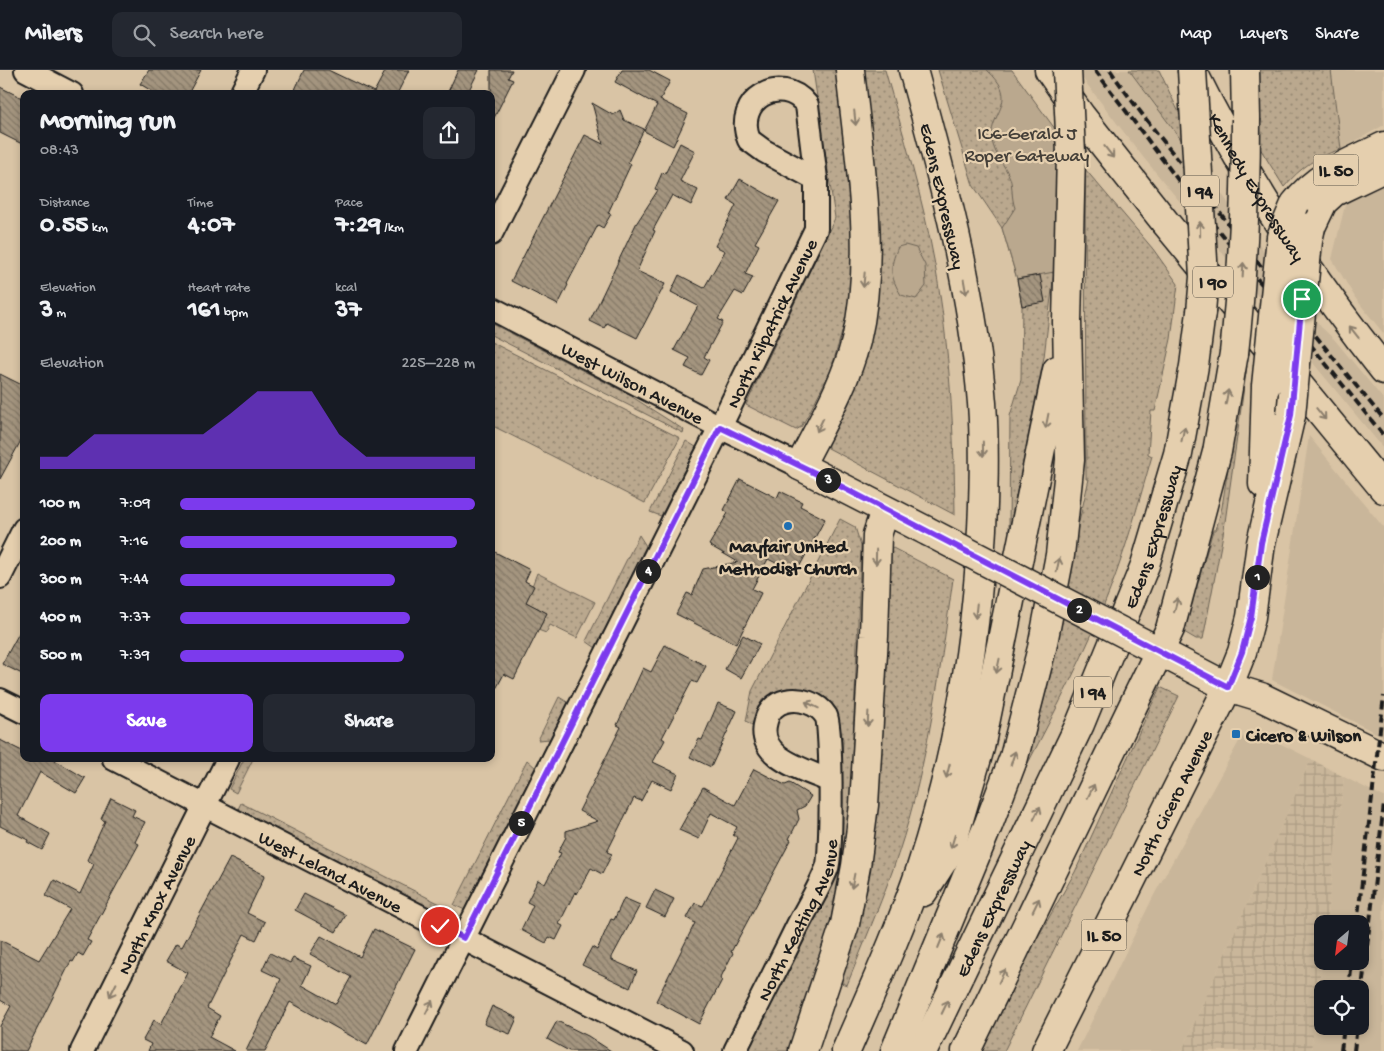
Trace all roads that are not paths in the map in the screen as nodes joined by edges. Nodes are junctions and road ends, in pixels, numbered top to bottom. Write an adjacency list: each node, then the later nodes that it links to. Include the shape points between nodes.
1 (26, 70): 10 (street)
2 (254, 70): 11 (street)
3 (574, 70): 15 (street)
4 (850, 70): 20 (main road, one-way to 20, via 866,231 860,317 849,363)
5 (913, 70): 37 (main road, Edens Expressway, one-way to 37, via 942,173 971,318 982,403 984,490 976,609 961,716 930,841)
6 (1049, 70): 21 (main road, I 90, one-way to 21, via 1165,222)
7 (1067, 70): 17 (main road, bridge, via 1071,153)
8 (1192, 70): 18 (main road, Kennedy Expressway, one-way to 8, via 1336,310 1266,205); 45 (main road, Edens Expressway / I 94, one-way to 8, bridge, via 1080,724 1145,565 1178,454 1194,366 1204,277)
9 (1244, 70): 26 (main road, one-way to 9, bridge, via 1170,630 1217,452 1234,353 1246,220)
10 (64, 90)
11 (243, 90)
12 (1384, 146): 24 (main road, North Cicero Avenue / IL 50, bridge, via 1323,176 1302,195 1281,237 1266,386)
13 (1384, 168): 24 (main road, North Cicero Avenue / IL 50, bridge, via 1334,192 1323,202 1311,228 1291,415)
14 (816, 179): 19 (street, North Kilpatrick Avenue, via 816,229)
15 (495, 226)
16 (495, 310): 19 (street, West Wilson Avenue)
17 (1067, 322): 37 (main road, one-way to 37, via 980,748 950,850); 44 (main road, one-way to 17, via 1014,757 1038,669 1060,555 1070,460)
18 (1384, 370)
19 (720, 427): 20 (street, West Wilson Avenue); 36 (street, North Kilpatrick Avenue)
20 (800, 466): 22 (main road, West Wilson Avenue)
21 (1384, 489)
22 (885, 510): 26 (main road, West Wilson Avenue, bridge); 42 (main road, one-way to 42, via 877,535 864,805 856,866 845,924)
23 (20, 537): 25 (street)
24 (1261, 543): 27 (main road, North Cicero Avenue / IL 50, via 1251,617)
25 (0, 577)
26 (1153, 648): 27 (main road, West Wilson Avenue); 46 (main road, one-way to 26)
27 (1228, 687): 30 (main road, West Wilson Avenue, via 1262,697); 33 (main road, West Wilson Avenue, via 1254,712); 47 (main road, North Cicero Avenue / IL 50)
28 (0, 700): 29 (street)
29 (20, 710)
30 (1384, 757)
31 (120, 762): 35 (street, West Leland Avenue)
32 (227, 762): 35 (street, North Knox Avenue)
33 (1384, 776)
34 (830, 781): 41 (street, North Keating Avenue, via 828,866)
35 (205, 806): 36 (street, West Leland Avenue); 38 (street, North Knox Avenue, one-way to 38)
36 (464, 938): 39 (street, North Kilpatrick Avenue, one-way to 36); 40 (street, West Leland Avenue)
37 (892, 943): 43 (main road, Edens Expressway)
38 (82, 1051)
39 (407, 1051)
40 (682, 1051)
41 (735, 1051)
42 (803, 1051)
43 (846, 1051)
44 (895, 1051)
45 (923, 1051)
46 (966, 1051)
47 (1046, 1051)

